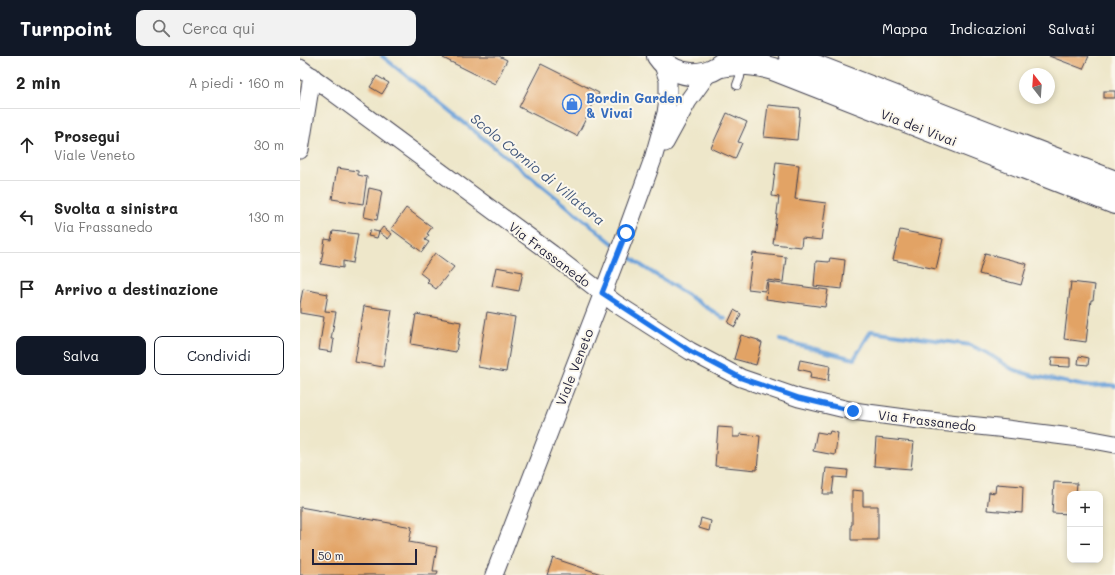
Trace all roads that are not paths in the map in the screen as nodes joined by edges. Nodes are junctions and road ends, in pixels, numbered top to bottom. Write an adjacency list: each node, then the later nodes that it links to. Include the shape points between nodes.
1 (790, 56): 8 (main road, Via dei Vivai)
2 (660, 59): 3 (main road, Via dei Vivai, via 670,68 682,73 696,74); 7 (street, Viale Veneto, via 668,80 668,98)
3 (725, 64): 5 (lane, via 740,77); 7 (street, Viale Veneto, via 688,101); 9 (main road, Via dei Vivai, via 760,65 773,69)
4 (306, 72): 6 (street, Via Frassanedo); 10 (street, Via Frassanedo)
5 (737, 86)
6 (300, 150)
7 (653, 159): 10 (street, Viale Veneto)
8 (1115, 182)
9 (1115, 203)
10 (602, 293): 11 (street, Via Frassanedo, via 696,354 741,378 799,398 853,411); 12 (street, Viale Veneto)
11 (1115, 444)
12 (494, 575)

